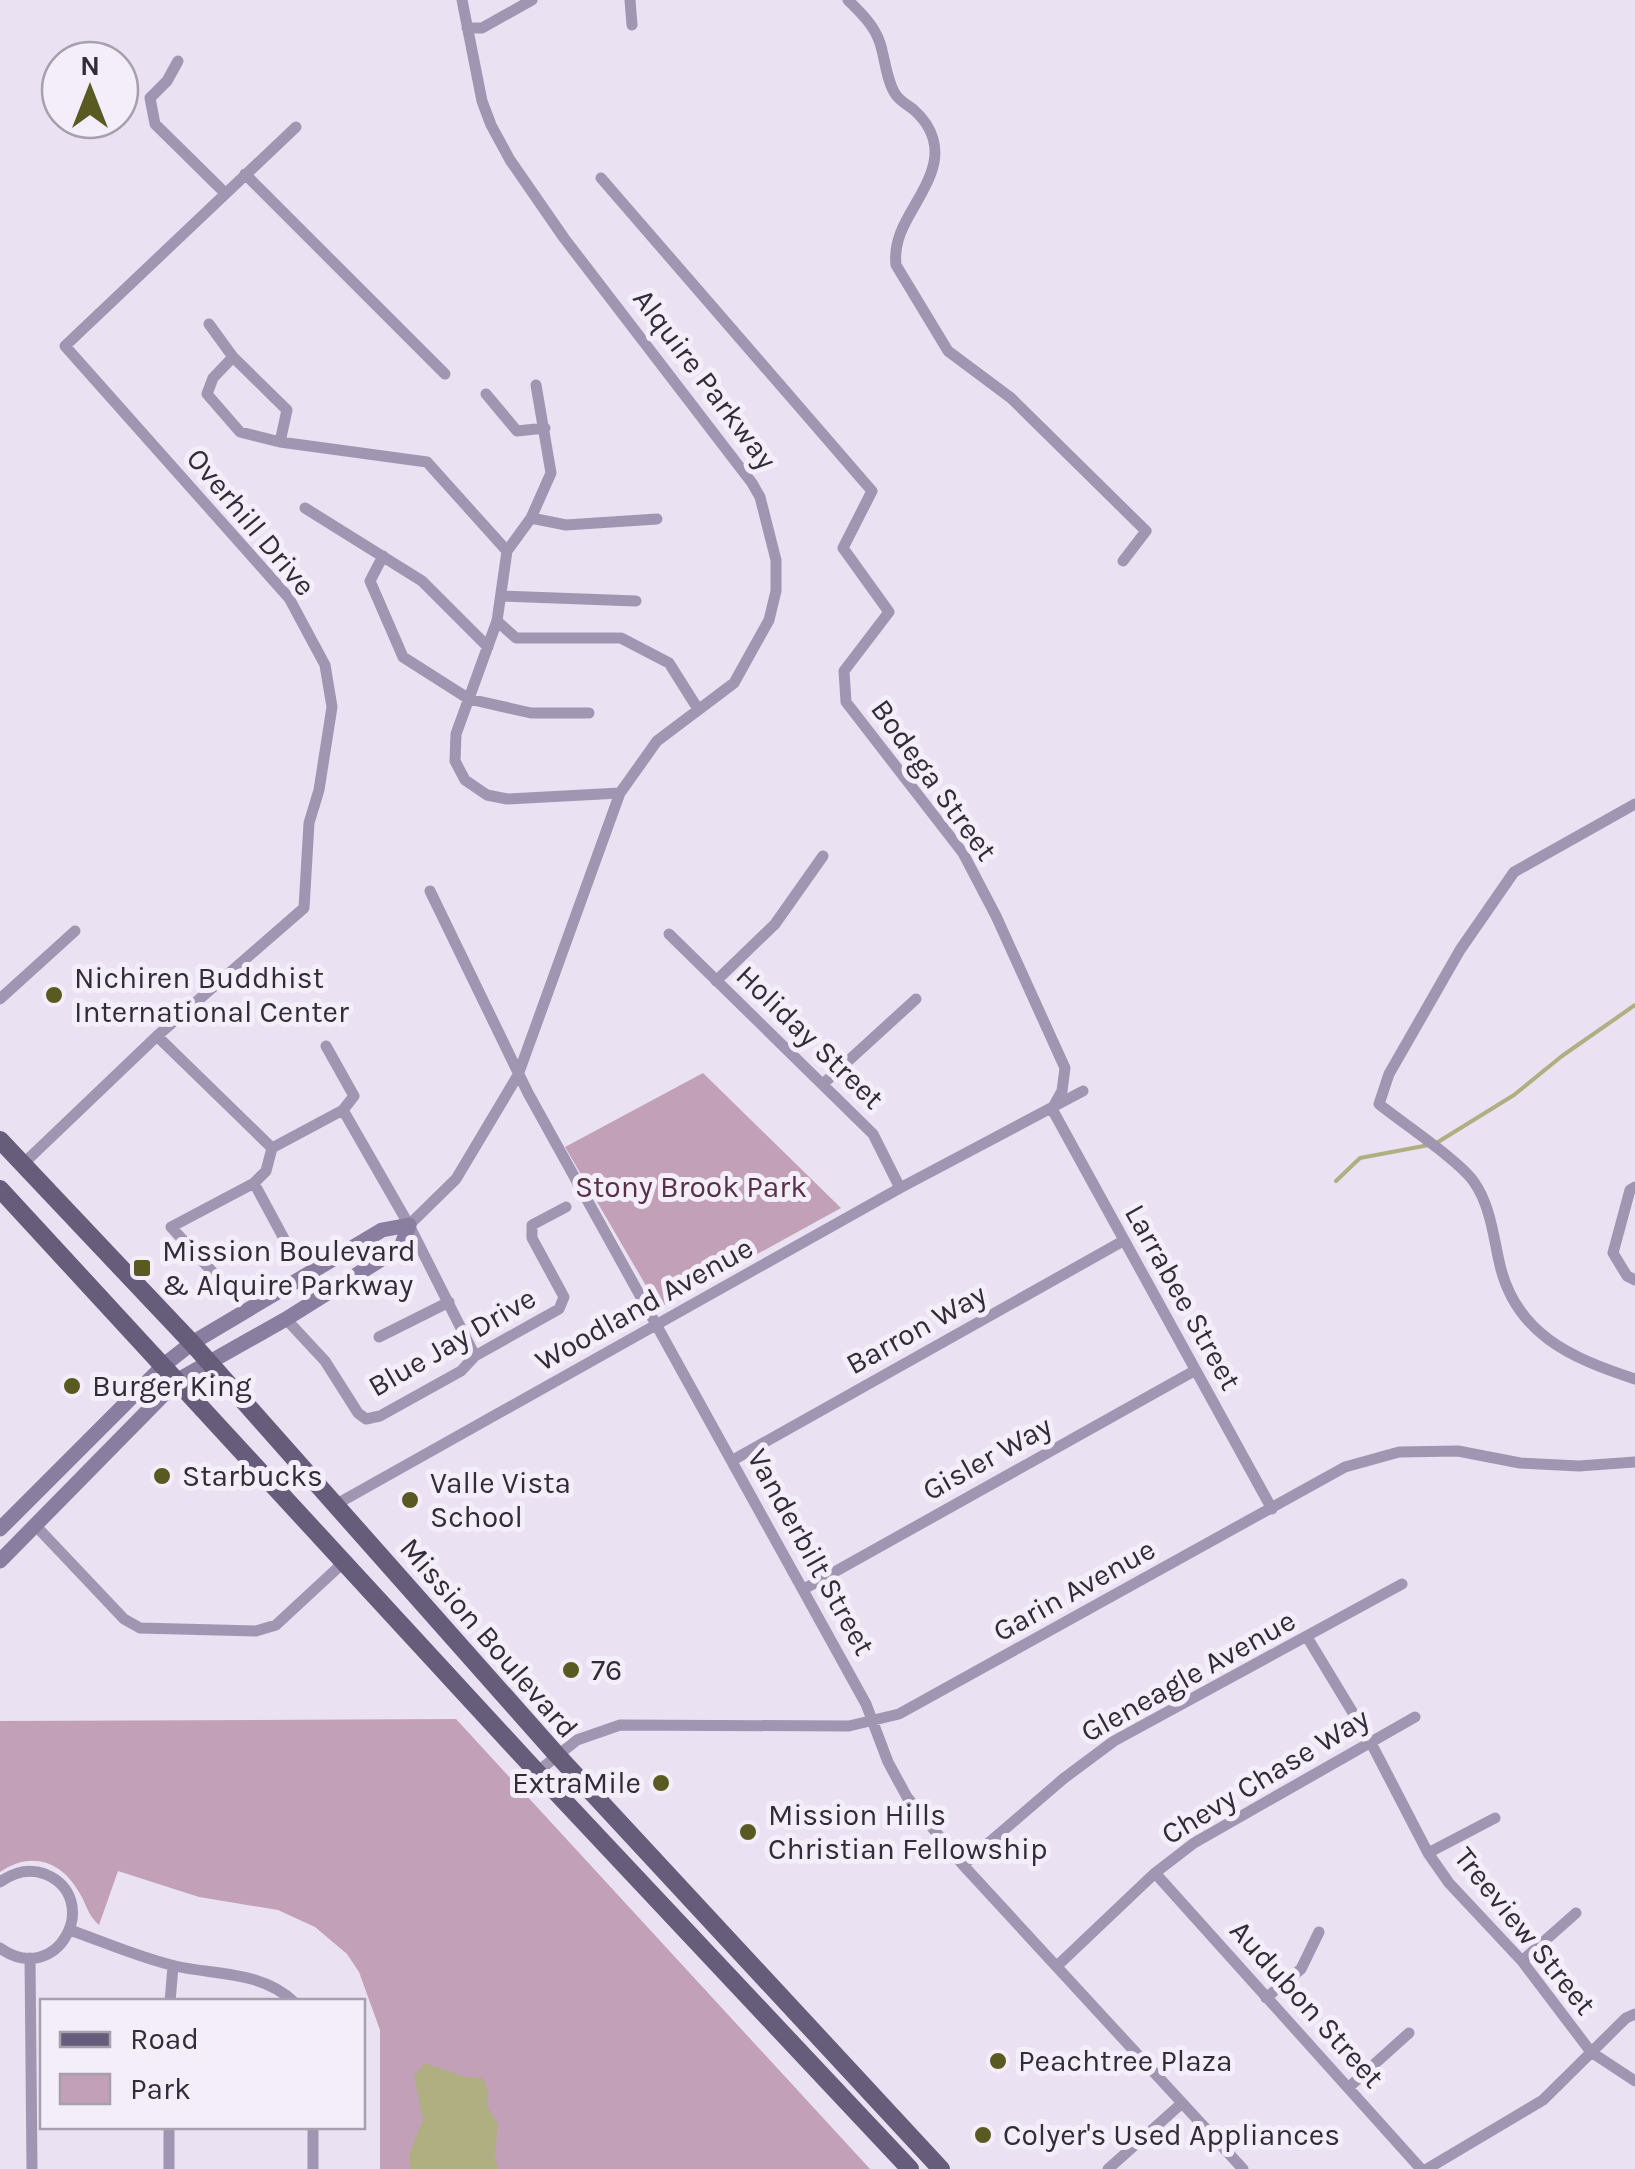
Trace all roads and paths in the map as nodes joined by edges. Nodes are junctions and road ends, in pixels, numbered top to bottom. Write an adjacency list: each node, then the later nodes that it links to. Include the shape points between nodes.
1 (462, 0): 6 (street, Alquire Parkway)
2 (532, 0): 6 (street, via 482,28)
3 (630, 0): 5 (street)
4 (848, 0): 24 (street, via 870,22 895,94 930,130 936,150 931,174 899,233 896,265 948,351 1011,398 1146,531)
5 (632, 25)
6 (467, 28): 30 (street, Alquire Parkway, via 482,101 510,160 760,497 776,560 769,620 734,684)
7 (178, 61): 11 (street, via 150,98 155,124)
8 (296, 127): 9 (street, Overhill Drive)
9 (244, 174): 11 (street, Overhill Drive); 14 (street)
10 (601, 178): 46 (street, Bodega Street, via 872,491 843,548 889,612 844,671 846,702 963,854 996,916 1065,1068)
11 (225, 192): 41 (street, Overhill Drive, via 65,346 289,598 325,665 332,707 308,823 304,908)
12 (209, 324): 13 (street)
13 (233, 357): 18 (street, via 287,410); 18 (street, via 207,394 240,432)
14 (445, 374)
15 (536, 385): 17 (street)
16 (486, 394): 17 (street, via 517,431)
17 (545, 428): 20 (street, via 551,473)
18 (280, 442): 22 (street, via 427,462)
19 (305, 508): 23 (street)
20 (531, 518): 21 (street, via 566,525); 22 (street)
21 (656, 519)
22 (507, 551): 25 (street)
23 (383, 556): 28 (street, via 422,581); 29 (street, via 370,581 402,657)
24 (1123, 561)
25 (502, 596): 26 (street); 27 (street)
26 (636, 600)
27 (497, 621): 28 (street); 30 (street, via 516,638 620,638 670,664)
28 (488, 647): 29 (street)
29 (469, 699): 31 (street, via 530,713); 32 (street, via 456,734 455,762 465,780 487,795)
30 (698, 709): 32 (street, Alquire Parkway, via 657,740)
31 (589, 714)
32 (620, 793): 43 (street, Alquire Parkway)
33 (1635, 804): 70 (street, via 1514,872 1460,950 1389,1074 1379,1104 1472,1179 1487,1206 1514,1308 1545,1338)
34 (823, 856): 38 (street, via 775,924)
35 (430, 891): 43 (street, Vanderbilt Street)
36 (75, 931): 39 (street)
37 (668, 934): 38 (street, Holiday Street)
38 (716, 981): 44 (street, Holiday Street)
39 (0, 999)
40 (916, 1000): 44 (street)
41 (157, 1036): 49 (street); 50 (street, Overhill Drive)
42 (326, 1046): 47 (street, via 354,1096)
43 (518, 1075): 56 (street, Alquire Parkway, via 456,1179); 63 (street, Vanderbilt Street)
44 (824, 1083): 53 (street, Holiday Street, via 873,1134)
45 (1083, 1091): 46 (street, Woodland Avenue)
46 (1052, 1109): 53 (street, Woodland Avenue); 57 (street, Larrabee Street)
47 (343, 1110): 49 (street); 56 (street)
48 (0, 1140): 50 (main road, Mission Boulevard)
49 (272, 1148): 51 (street)
50 (22, 1166): 65 (main road, Mission Boulevard)
51 (254, 1183): 58 (street); 60 (street, via 171,1227)
52 (1635, 1187): 59 (street, via 1612,1253)
53 (900, 1188): 63 (street, Woodland Avenue)
54 (0, 1189): 68 (main road, Mission Boulevard)
55 (566, 1207): 66 (street, Blue Jay Drive, via 532,1224 532,1238 564,1297 559,1309)
56 (409, 1224): 61 (street); 62 (main road, Alquire Parkway, via 401,1247); 65 (main road, Alquire Parkway, via 382,1230)
57 (1123, 1241): 69 (street, Larrabee Street); 72 (street, Barron Way)
58 (289, 1248)
59 (1635, 1280)
60 (230, 1290)
61 (449, 1302): 64 (street); 66 (street)
62 (286, 1319): 66 (street, Blue Jay Drive, via 366,1419 462,1371); 67 (main road, Alquire Parkway)
63 (656, 1326): 72 (street, Vanderbilt Street); 74 (street, Woodland Avenue)
64 (379, 1337)
65 (192, 1343): 67 (main road, Mission Boulevard); 68 (main road, Alquire Parkway)
66 (475, 1356)
67 (208, 1361): 71 (main road, Alquire Parkway); 74 (main road, Mission Boulevard)
68 (164, 1364): 71 (main road, Mission Boulevard); 77 (main road, Alquire Parkway)
69 (1194, 1371): 75 (street, Larrabee Street); 81 (street, Gisler Way)
70 (1635, 1379)
71 (178, 1380): 76 (main road, Alquire Parkway); 79 (main road, Mission Boulevard)
72 (732, 1460): 81 (street, Vanderbilt Street)
73 (1635, 1462): 75 (street, Garin Avenue, via 1579,1466 1458,1451 1399,1452 1345,1466)
74 (336, 1505): 86 (main road, Mission Boulevard)
75 (1272, 1509): 84 (street, Garin Avenue, via 930,1699)
76 (35, 1525): 78 (main road, Alquire Parkway); 79 (street, via 140,1628 276,1626)
77 (0, 1529)
78 (0, 1561)
79 (344, 1562): 87 (main road, Mission Boulevard)
80 (1402, 1584): 82 (street, Gleneagle Avenue)
81 (804, 1589): 84 (street, Vanderbilt Street)
82 (1307, 1638): 85 (street, Treeview Street); 90 (street, Gleneagle Avenue, via 1114,1741)
83 (1415, 1717): 85 (street, Chevy Chase Way)
84 (872, 1720): 86 (street, Garin Avenue, via 850,1726 620,1725 577,1740); 90 (street, Vanderbilt Street, via 907,1796)
85 (1370, 1741): 89 (street, Treeview Street); 91 (street, Chevy Chase Way, via 1194,1843)
86 (556, 1756): 87 (street, Garin Avenue); 116 (main road, Mission Boulevard)
87 (537, 1772): 115 (main road, Mission Boulevard)
88 (1495, 1818): 89 (street)
89 (1428, 1853): 98 (street, Treeview Street)
90 (963, 1865): 100 (street, Vanderbilt Street)
91 (1156, 1873): 100 (street, Chevy Chase Way); 101 (street, Audubon Street)
92 (2, 1878): 94 (street, via 28,1871 54,1879 71,1904)
93 (1576, 1913): 98 (street)
94 (70, 1930): 97 (street, via 54,1951); 99 (street)
95 (1318, 1932): 101 (street, via 1301,1969)
96 (0, 1948): 97 (street)
97 (30, 1958): 112 (street)
98 (1522, 1961): 106 (street, Treeview Street)
99 (173, 1966): 102 (street); 103 (street, via 254,1979)
100 (1058, 1966): 109 (street, Vanderbilt Street)
101 (1266, 1998): 108 (street, Audubon Street)
102 (170, 1999)
103 (291, 1999)
104 (1635, 2014): 106 (street)
105 (1409, 2033): 108 (street)
106 (1591, 2052): 107 (street, Treeview Street); 119 (street, via 1543,2100)
107 (1635, 2081)
108 (1349, 2087): 119 (street, Audubon Street)
109 (1180, 2104): 117 (street); 118 (street, Vanderbilt Street)
110 (169, 2129): 113 (street)
111 (313, 2129): 114 (street)
112 (32, 2169)
113 (169, 2169)
114 (313, 2169)
115 (910, 2169)
116 (941, 2169)
117 (1108, 2169)
118 (1242, 2169)
119 (1424, 2169)

